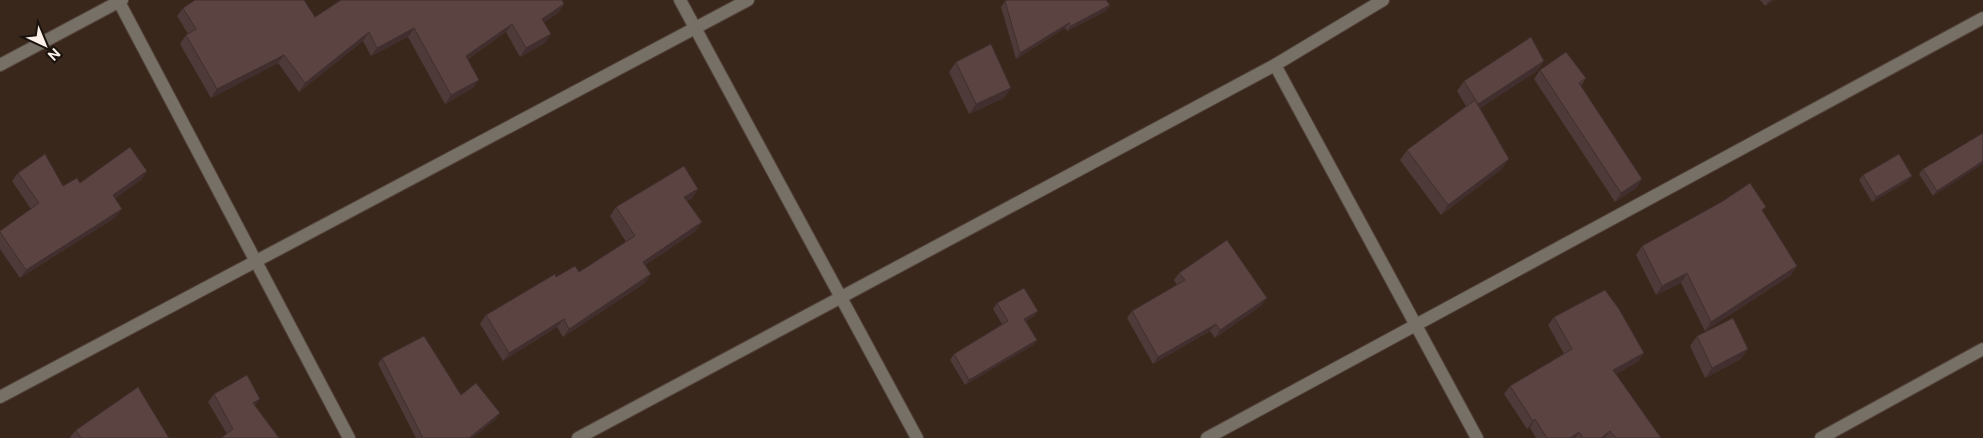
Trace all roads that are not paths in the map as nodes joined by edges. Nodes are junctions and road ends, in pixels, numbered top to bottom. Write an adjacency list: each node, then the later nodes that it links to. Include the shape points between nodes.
1 (120, 0): 7 (street); 9 (street)
2 (680, 0): 6 (street)
3 (748, 0): 6 (street)
4 (1383, 0): 8 (street)
5 (1983, 18): 11 (street)
6 (695, 28): 9 (street); 10 (street)
7 (0, 65)
8 (1275, 65): 10 (street); 11 (street)
9 (256, 261): 13 (street); 14 (street)
10 (841, 297): 15 (street); 16 (street)
11 (1416, 325): 17 (street); 18 (street)
12 (1983, 349): 19 (street)
13 (0, 397)
14 (349, 438)
15 (578, 438)
16 (917, 438)
17 (1207, 438)
18 (1477, 438)
19 (1822, 438)

